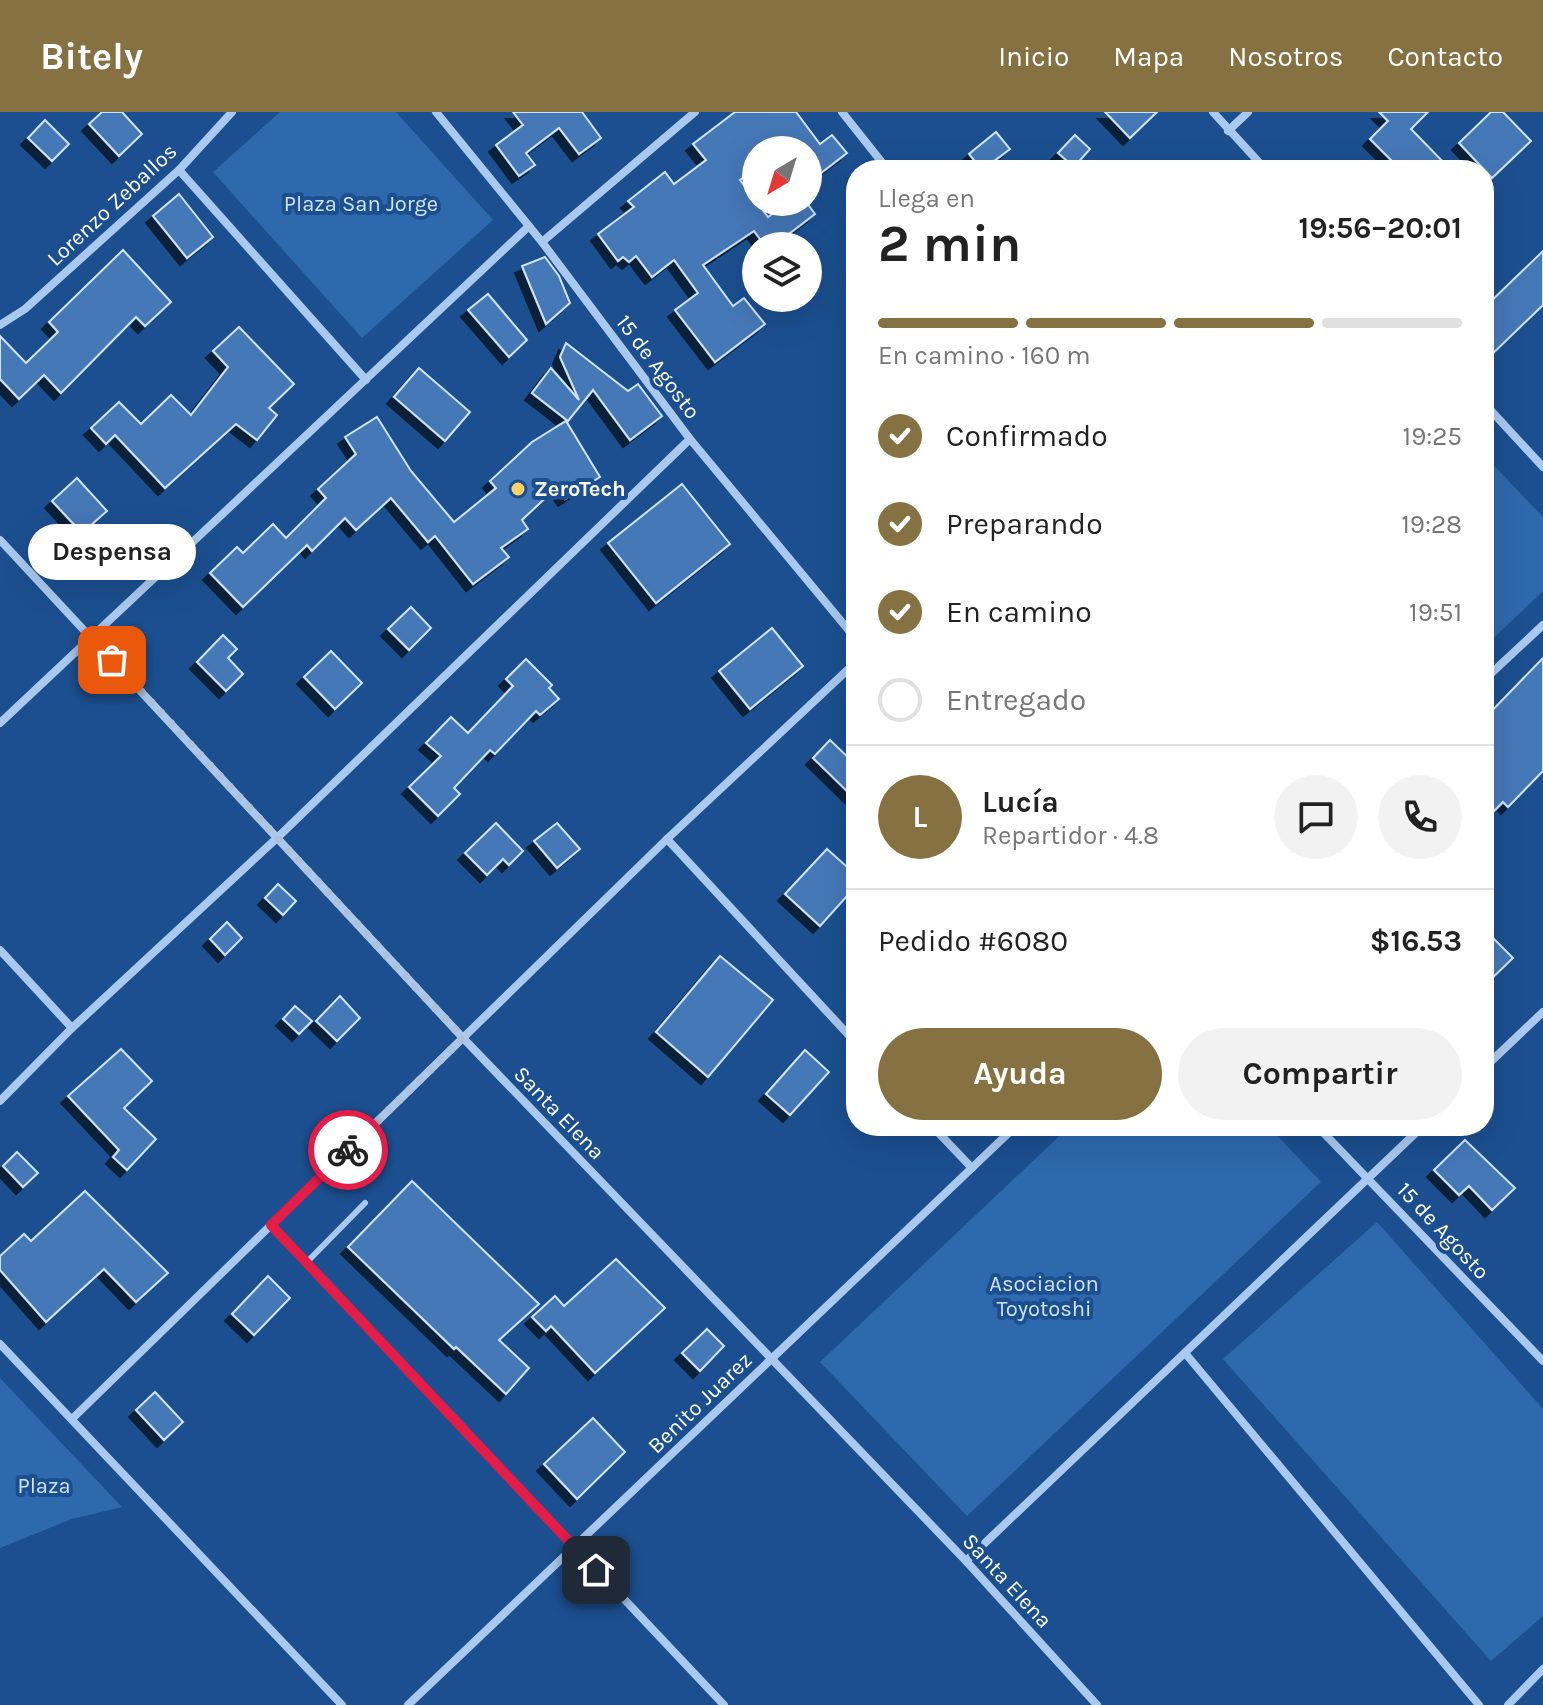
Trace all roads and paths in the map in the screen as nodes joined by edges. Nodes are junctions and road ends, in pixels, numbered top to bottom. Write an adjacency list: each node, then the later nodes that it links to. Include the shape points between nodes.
1 (232, 112): 10 (street, Lorenzo Zeballos)
2 (436, 112): 11 (street, 15 de Agosto)
3 (695, 112): 12 (street)
4 (842, 112): 8 (street)
5 (1213, 112): 7 (street)
6 (1248, 112): 7 (street)
7 (1228, 131): 9 (street)
8 (880, 160)
9 (1256, 160)
10 (179, 170): 14 (street, Lorenzo Zeballos, via 25,309); 16 (street)
11 (529, 226): 12 (street, 15 de Agosto); 16 (street)
12 (542, 242): 18 (street, 15 de Agosto)
13 (0, 311): 14 (street)
14 (9, 317): 15 (street, Lorenzo Zeballos)
15 (0, 325)
16 (366, 380): 23 (street)
17 (1494, 414): 19 (street)
18 (690, 439): 22 (street, 15 de Agosto); 27 (street)
19 (1543, 467)
20 (0, 540): 23 (street, Santa Elena)
21 (1543, 625): 25 (street)
22 (846, 627)
23 (91, 637): 26 (street); 27 (street, Santa Elena)
24 (846, 671): 28 (street)
25 (1494, 671)
26 (0, 723)
27 (277, 838): 31 (street); 33 (street, Santa Elena)
28 (667, 839): 32 (street); 33 (street)
29 (0, 950): 31 (street)
30 (1543, 1012): 34 (street)
31 (72, 1028): 35 (street)
32 (846, 1032)
33 (463, 1038): 43 (street); 47 (street, Santa Elena)
34 (1494, 1059)
35 (0, 1101)
36 (942, 1136): 40 (street)
37 (1006, 1136): 40 (street, Benito Juarez)
38 (1327, 1136): 41 (street, 15 de Agosto)
39 (1413, 1136): 41 (street)
40 (972, 1168): 47 (street, Benito Juarez)
41 (1369, 1178): 46 (street); 48 (street, 15 de Agosto)
42 (365, 1203): 44 (lane)
43 (271, 1225): 44 (street); 49 (street)
44 (306, 1263): 50 (street)
45 (0, 1344): 49 (street)
46 (1185, 1353): 51 (street); 57 (street)
47 (770, 1361): 50 (street, Benito Juarez); 51 (street, Santa Elena)
48 (1543, 1361)
49 (72, 1419): 53 (street)
50 (575, 1547): 54 (street, Benito Juarez); 55 (street)
51 (966, 1561): 56 (street, Santa Elena)
52 (1543, 1669): 58 (street)
53 (342, 1705)
54 (408, 1705)
55 (724, 1705)
56 (1097, 1705)
57 (1479, 1705)
58 (1508, 1705)

